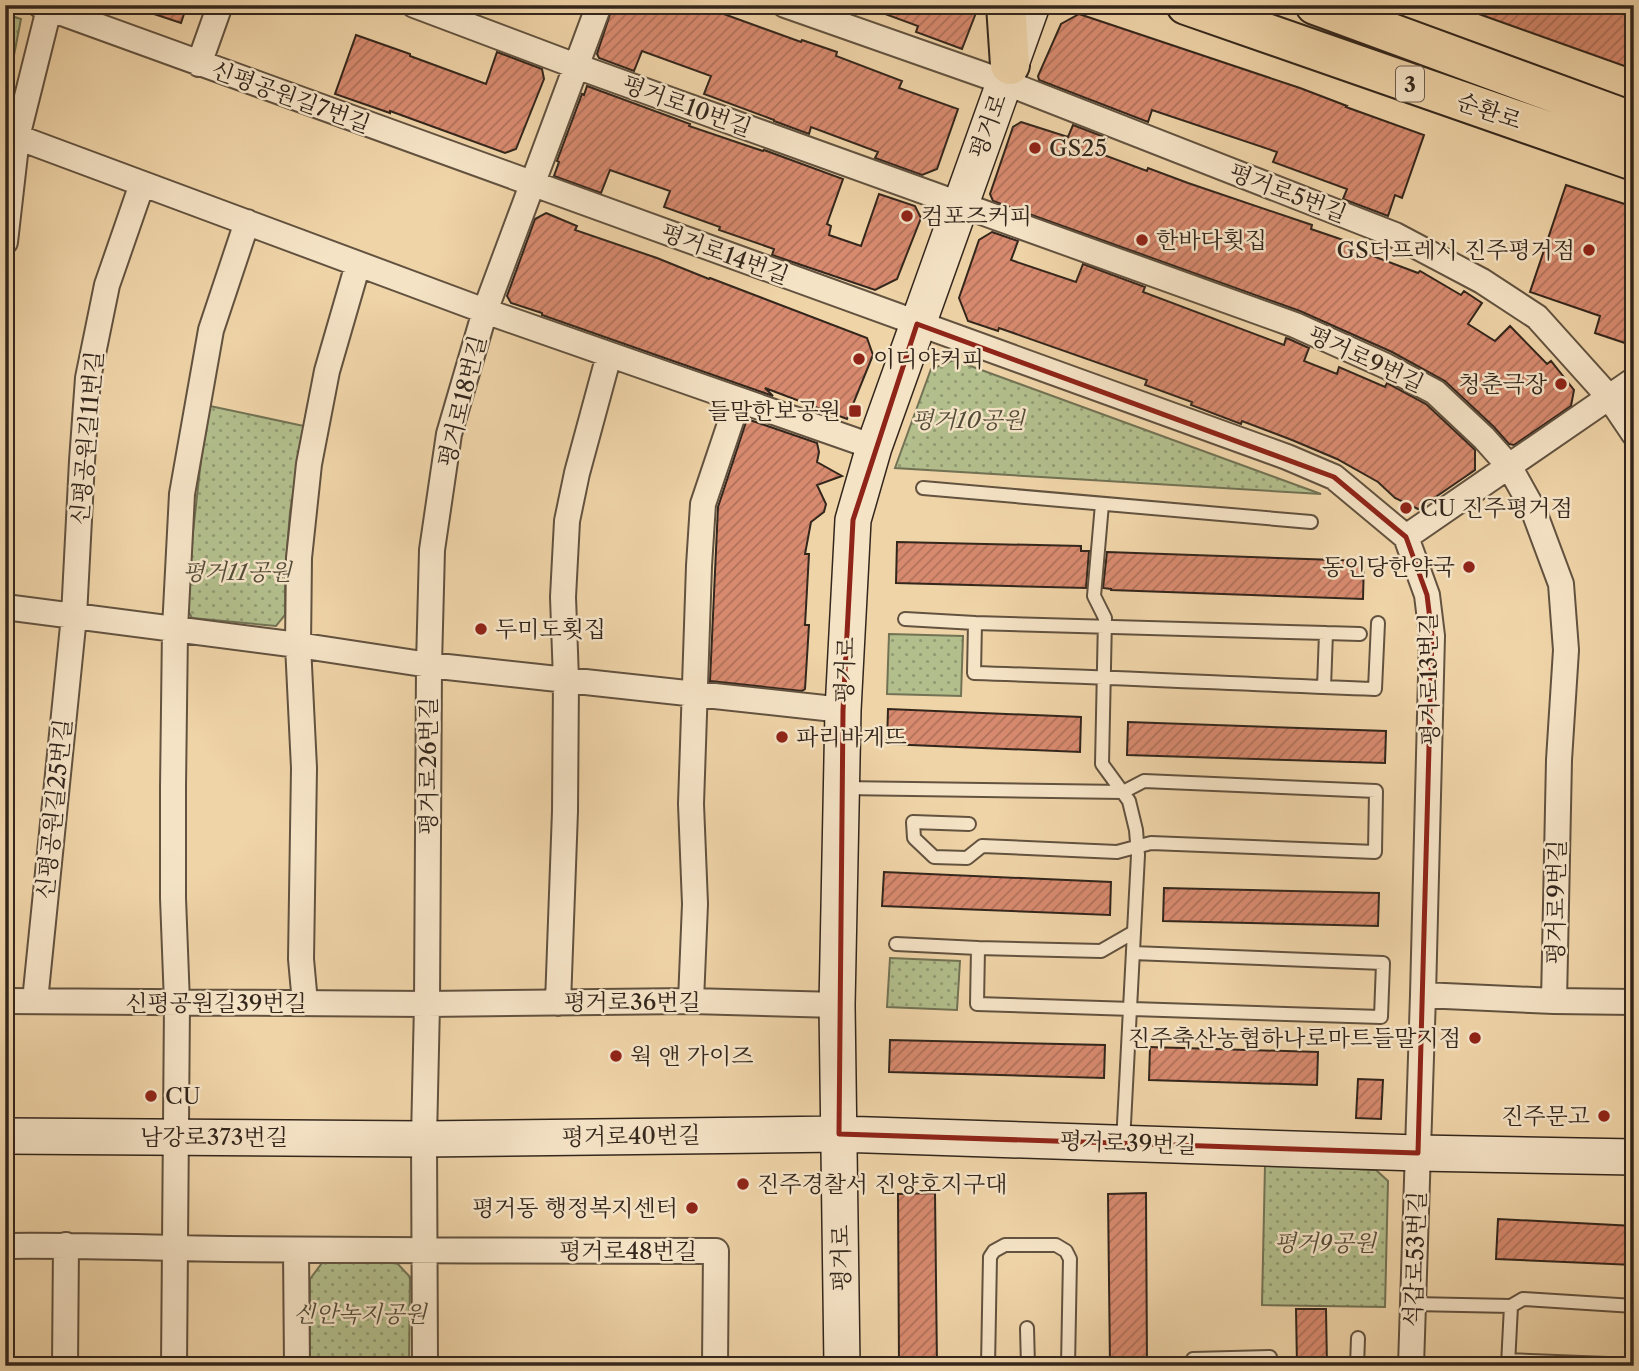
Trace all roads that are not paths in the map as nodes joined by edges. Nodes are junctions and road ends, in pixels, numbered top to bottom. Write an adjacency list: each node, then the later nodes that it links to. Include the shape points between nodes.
1 (220, 5): 10 (street)
2 (414, 5): 11 (street, 평거로10번길)
3 (599, 5): 11 (street)
4 (785, 5): 12 (street, 평거로5번길)
5 (1006, 5): 12 (main road)
6 (1032, 5): 12 (street, 평거로)
7 (1186, 5): 15 (main road, 순환로 / 3)
8 (1315, 5): 13 (main road, 순환로 / 3)
9 (45, 7): 10 (street, 신평공원길7번길); 14 (street)
10 (199, 64): 17 (street, 신평공원길7번길)
11 (576, 66): 17 (street); 18 (street, 평거로10번길)
12 (1007, 74): 18 (street, 평거로); 26 (street, 평거로5번길, via 1395,234 1537,317)
13 (1634, 122)
14 (17, 137): 16 (street); 20 (street)
15 (1634, 161)
16 (142, 184): 19 (street); 36 (street, 신평공원길11번길, via 107,285 88,378)
17 (532, 184): 22 (street); 23 (street, 평거로14번길)
18 (960, 204): 23 (street, 평거로); 30 (street, 평거로9번길, via 1295,325 1386,366 1436,392)
19 (247, 222): 21 (street); 41 (street, via 211,330 192,430 182,494)
20 (5, 242)
21 (358, 264): 22 (street); 44 (street, via 327,371 309,464 299,558)
22 (485, 311): 24 (street, 평거로18번길); 45 (street, 평거로18번길, via 449,434 432,550)
23 (917, 324): 29 (street, 평거로); 34 (street, via 1334,477)
24 (609, 355): 27 (street, 평거로18번길); 47 (street, via 567,521)
25 (1634, 380): 26 (street)
26 (1609, 397): 28 (street, 평거로5번길); 30 (street)
27 (738, 400): 29 (street, 평거로18번길); 49 (street, via 703,503)
28 (1634, 434)
29 (874, 447): 50 (street, 평거로, via 853,520)
30 (1509, 466): 34 (street); 60 (street, 평거로9번길, via 1533,509 1561,584 1566,650 1559,760)
31 (923, 488): 32 (lane)
32 (1102, 504): 33 (lane); 40 (lane, via 1094,596)
33 (1311, 522)
34 (1406, 537): 59 (street, 평거로13번길, via 1427,595 1432,636)
35 (5, 607): 36 (street)
36 (74, 616): 41 (street); 62 (street, 신평공원길25번길)
37 (905, 620): 38 (lane)
38 (975, 623): 40 (lane); 46 (lane, via 974,673)
39 (1378, 623): 48 (lane, via 1375,689)
40 (1105, 627): 42 (lane); 46 (lane)
41 (175, 629): 44 (street); 65 (street)
42 (1326, 633): 43 (lane); 48 (lane)
43 (1360, 634)
44 (299, 645): 45 (street); 66 (street)
45 (429, 665): 47 (street, 평거로26번길); 68 (street, 평거로26번길)
46 (1104, 677): 48 (lane); 52 (lane, via 1102,764)
47 (566, 680): 49 (street, 평거로26번길); 67 (street)
48 (1324, 687)
49 (695, 694): 50 (street, 평거로26번길); 63 (street)
50 (843, 710): 51 (street, 평거로)
51 (842, 788): 52 (lane); 69 (street, 평거로)
52 (1123, 792): 54 (lane, via 1129,801); 54 (lane, via 1144,781 1376,791 1375,852 1151,843)
53 (969, 824): 54 (lane, via 913,822 914,838 934,857 967,858 982,846 1117,852)
54 (1137, 847): 55 (lane)
55 (1134, 932): 57 (lane, via 1101,951); 58 (lane)
56 (896, 944): 57 (lane)
57 (978, 948): 70 (lane, via 977,1004)
58 (1133, 953): 70 (lane); 70 (lane, via 1383,963 1381,1017)
59 (1423, 995): 60 (street); 76 (street, 평거로13번길)
60 (1555, 1000): 64 (street)
61 (5, 1001): 62 (street, 신평공원길39번길)
62 (35, 1001): 65 (street, 신평공원길39번길)
63 (691, 1001): 67 (street, 평거로36번길); 69 (street, 평거로36번길)
64 (1634, 1002)
65 (177, 1003): 66 (street, 신평공원길39번길); 73 (street)
66 (305, 1003): 68 (street, 신평공원길39번길)
67 (558, 1003): 68 (street, 평거로36번길)
68 (427, 1004): 74 (street, 평거로26번길)
69 (838, 1005): 71 (street, 평거로)
70 (1130, 1008): 75 (lane)
71 (839, 1134): 74 (street, 평거로40번길); 75 (street, 평거로39번길); 95 (street, 평거로)
72 (5, 1136): 73 (street, 남강로373번길)
73 (175, 1137): 74 (street, 남강로373번길); 80 (street)
74 (424, 1139): 82 (street, 평거로26번길)
75 (1123, 1143): 76 (street, 평거로39번길)
76 (1418, 1153): 77 (street, 평거로39번길); 83 (street, 석갑로53번길)
77 (1634, 1157)
78 (66, 1245): 79 (street); 80 (street); 90 (street)
79 (5, 1246)
80 (175, 1248): 81 (street); 91 (street)
81 (296, 1250): 82 (street); 92 (street)
82 (426, 1251): 93 (street, 평거로26번길); 94 (street, 평거로48번길, via 716,1251)
83 (1413, 1304): 84 (lane); 102 (street, 석갑로53번길)
84 (1511, 1306): 85 (lane, via 1523,1299); 88 (lane)
85 (1634, 1306)
86 (1027, 1328): 97 (lane)
87 (1358, 1338): 101 (lane)
88 (1508, 1363): 89 (lane)
89 (1634, 1365)
90 (65, 1366)
91 (174, 1366)
92 (297, 1366)
93 (425, 1366)
94 (715, 1366)
95 (842, 1366)
96 (988, 1366): 98 (lane, via 990,1257 1006,1245 1056,1245 1070,1259)
97 (1028, 1366)
98 (1068, 1366)
99 (1194, 1366): 100 (lane, via 1193,1359 1270,1357)
100 (1270, 1366)
101 (1357, 1366)
102 (1411, 1366)

